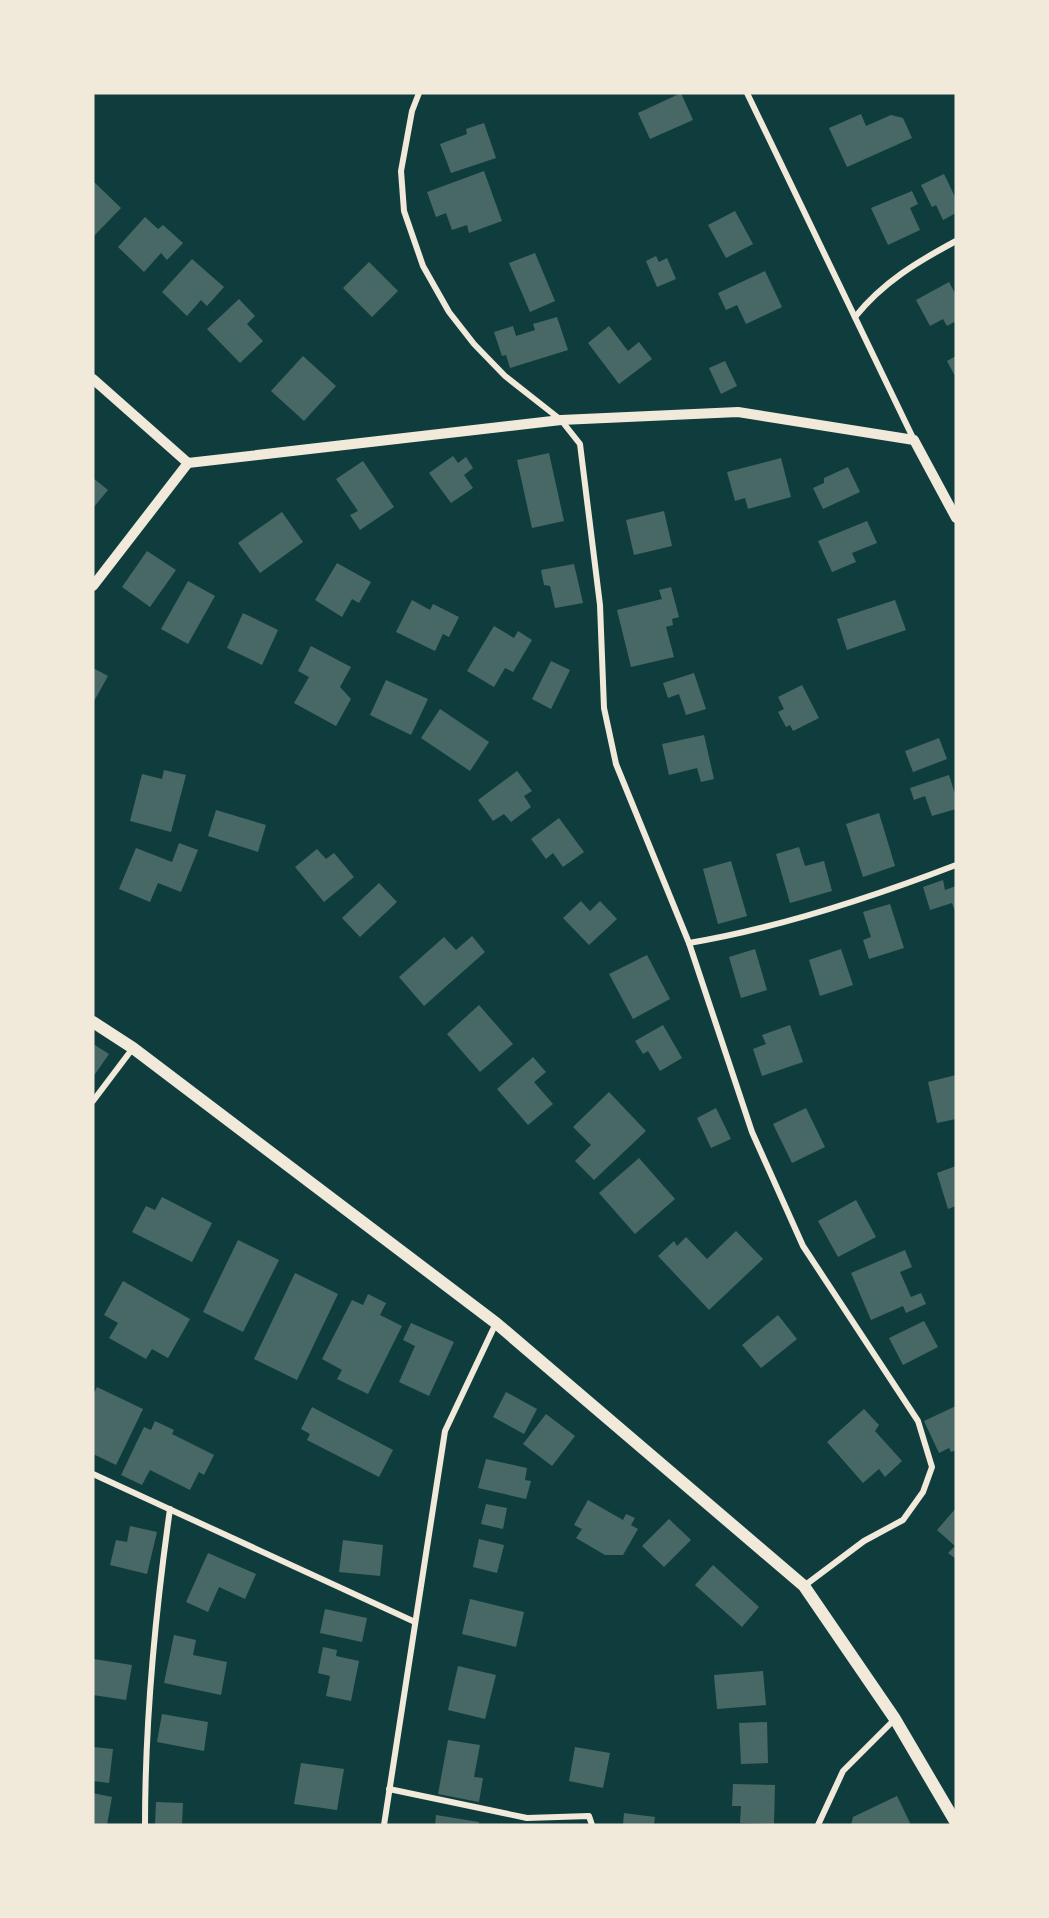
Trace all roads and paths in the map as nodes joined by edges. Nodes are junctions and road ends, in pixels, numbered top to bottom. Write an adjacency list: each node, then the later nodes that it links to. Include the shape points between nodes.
1 (418, 93): 6 (street, via 400,171 404,211 423,266 449,312 474,344 505,376)
2 (747, 93): 4 (street)
3 (956, 241): 4 (street, via 913,264 874,293)
4 (855, 317): 7 (street)
5 (93, 379): 8 (street)
6 (561, 420): 7 (street, via 738,412); 8 (street); 12 (street, via 580,444 600,605 604,708 616,764)
7 (915, 440): 9 (street)
8 (188, 463): 10 (street)
9 (956, 518)
10 (93, 586)
11 (956, 865): 12 (street, via 898,887 729,936)
12 (689, 943): 19 (street, via 752,1132 803,1246 918,1421 932,1467 923,1491 903,1520 864,1541)
13 (93, 1022): 14 (main road)
14 (133, 1048): 15 (street); 16 (main road)
15 (93, 1101)
16 (496, 1323): 19 (main road); 20 (street, via 445,1431)
17 (93, 1474): 18 (street)
18 (171, 1509): 20 (street); 24 (street, via 155,1610 145,1736)
19 (804, 1586): 21 (main road)
20 (415, 1622): 22 (street)
21 (895, 1719): 23 (main road); 27 (street, via 843,1771)
22 (389, 1789): 25 (street); 26 (street, via 527,1818 589,1816)
23 (956, 1823)
24 (145, 1825)
25 (384, 1825)
26 (592, 1825)
27 (818, 1825)

